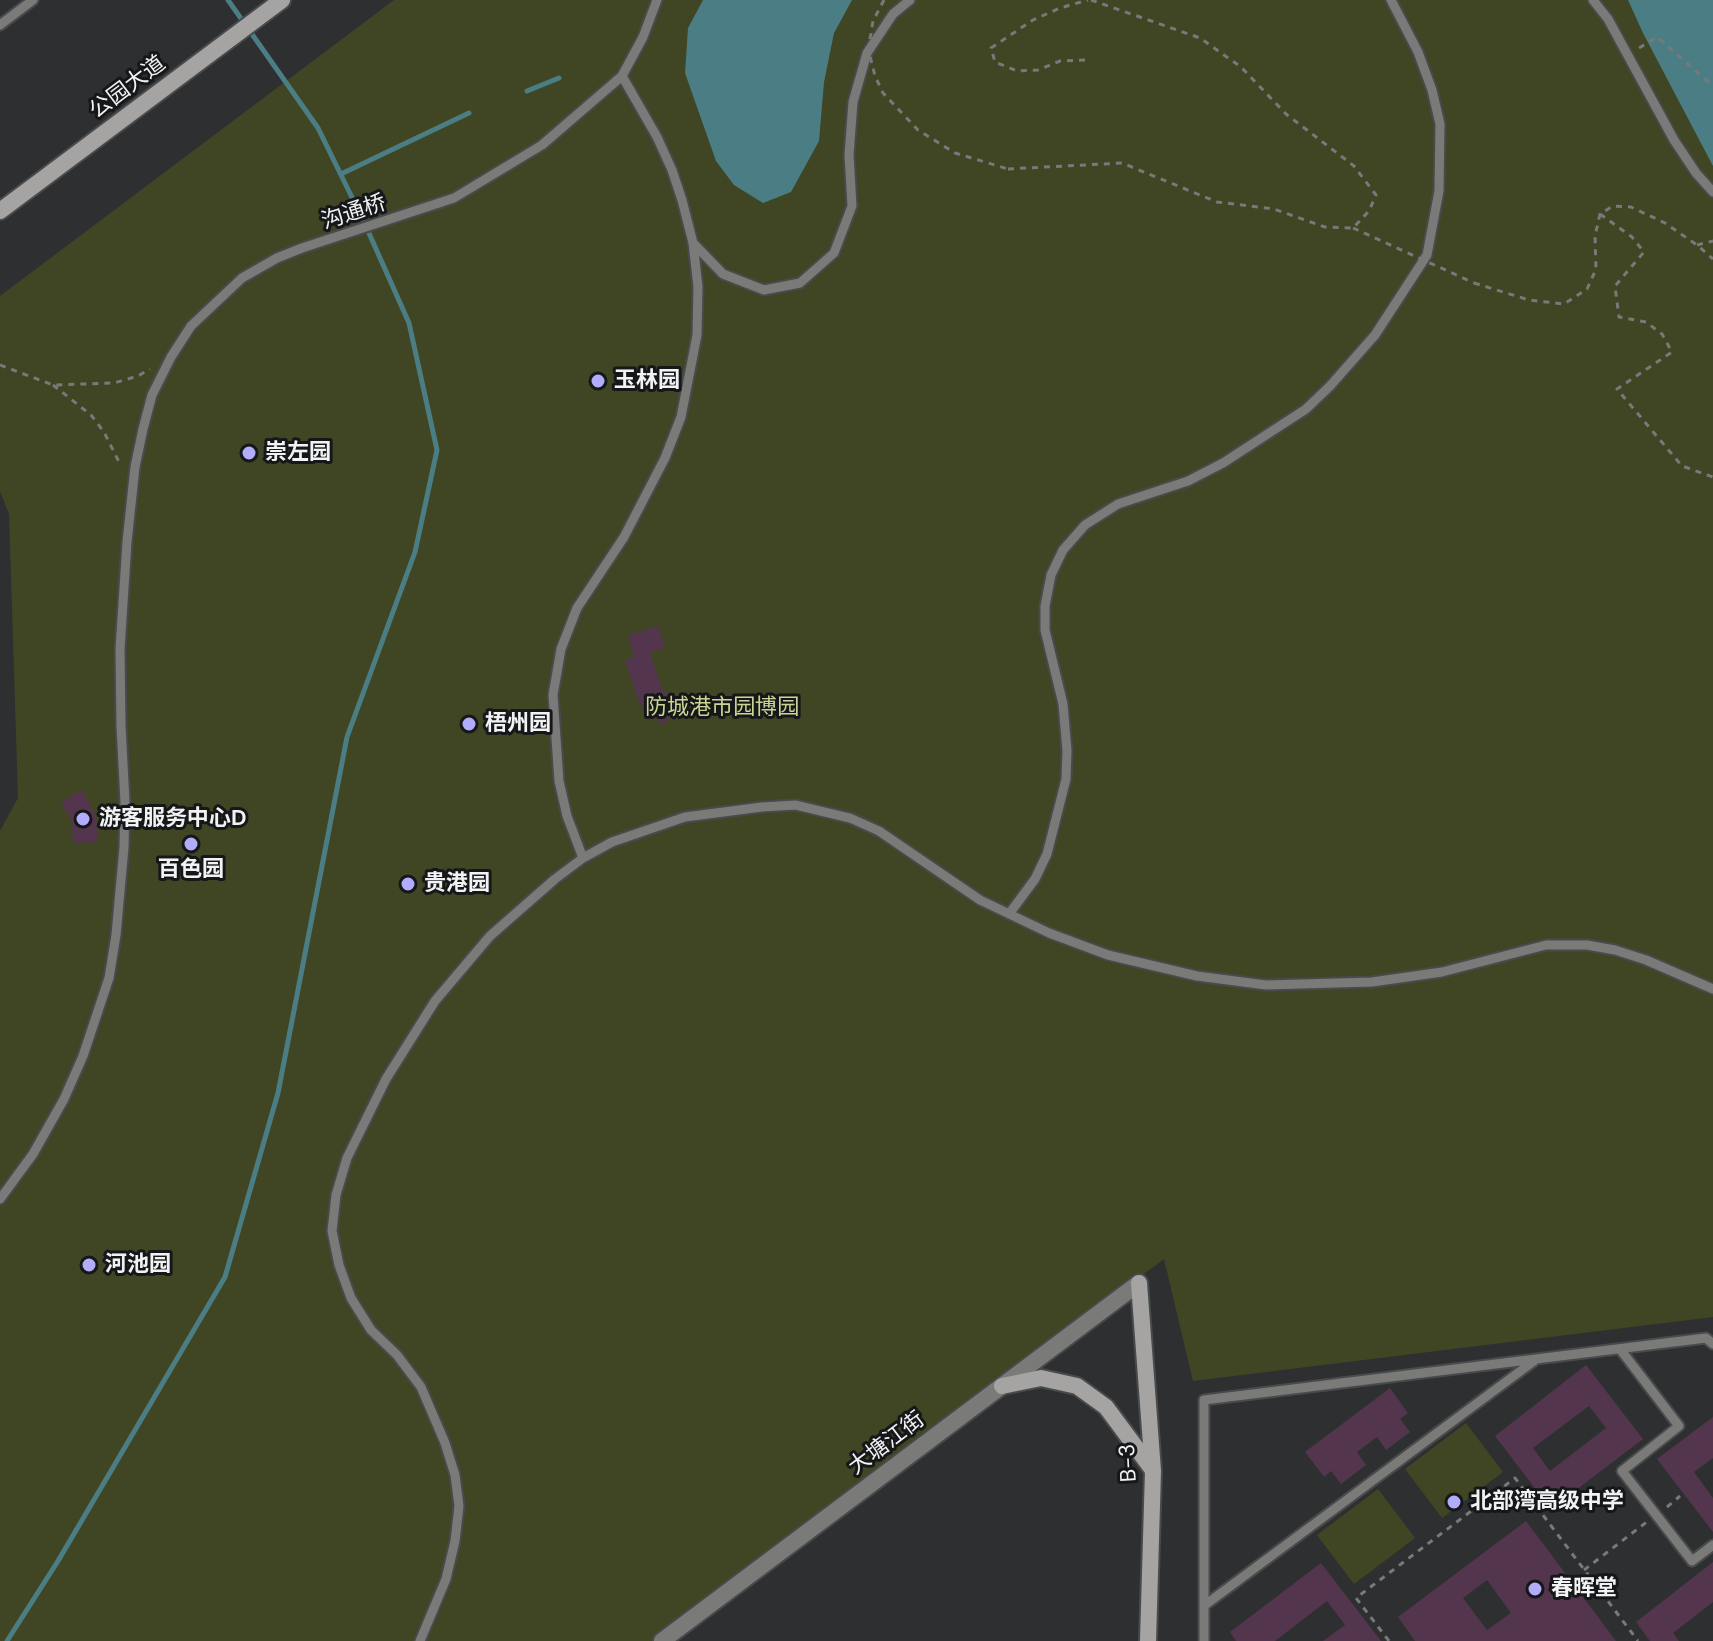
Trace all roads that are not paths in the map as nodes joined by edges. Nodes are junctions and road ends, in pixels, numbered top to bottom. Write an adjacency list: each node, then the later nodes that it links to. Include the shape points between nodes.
1 (33, 0): 7 (lane)
2 (282, 0): 10 (street, 公园大道)
3 (657, 0): 8 (lane)
4 (910, 0): 11 (lane, via 893,14 867,53 853,102 852,206 834,253 800,283 764,290 723,274)
5 (1391, 0): 13 (lane, via 1418,52 1440,124 1439,191 1427,255 1375,335 1306,409 1188,481 1118,504 1085,525 1063,550 1051,575 1045,630 1063,704 1066,779 1047,854)
6 (1593, 0): 9 (lane, via 1674,140)
7 (0, 25)
8 (622, 76): 11 (lane, via 672,170); 15 (lane, 沟通桥, via 542,145 454,198 302,248 242,278 191,326 171,357 152,395 135,467 120,649 124,847 109,978 64,1099)
9 (1713, 192)
10 (0, 211)
11 (693, 243): 12 (lane, via 697,335 681,417 646,495 577,608 561,649 553,695 559,781)
12 (583, 858): 13 (lane, via 612,842 685,817 796,805 879,831); 24 (lane, via 490,936 435,1001 386,1079 347,1158 336,1195 332,1231 351,1298 371,1330 421,1387 455,1475 455,1541 446,1579)
13 (1009, 914): 14 (lane, via 1108,955 1197,976 1266,985 1409,978 1546,945 1587,945 1646,960)
14 (1713, 989)
15 (0, 1199)
16 (1139, 1283): 20 (street, 大塘江街); 21 (street, B-3)
17 (1713, 1344): 18 (lane, via 1706,1338)
18 (1620, 1349): 19 (lane); 22 (lane, via 1679,1426 1622,1471 1692,1561)
19 (1537, 1359): 23 (lane); 23 (lane, via 1204,1400)
20 (1002, 1386): 21 (street, via 1041,1378 1077,1386 1106,1407); 25 (street, 大塘江街)
21 (1153, 1471): 26 (street, B-3)
22 (1713, 1545)
23 (1205, 1605): 27 (lane)
24 (420, 1641)
25 (662, 1641)
26 (1148, 1641)
27 (1204, 1641)

